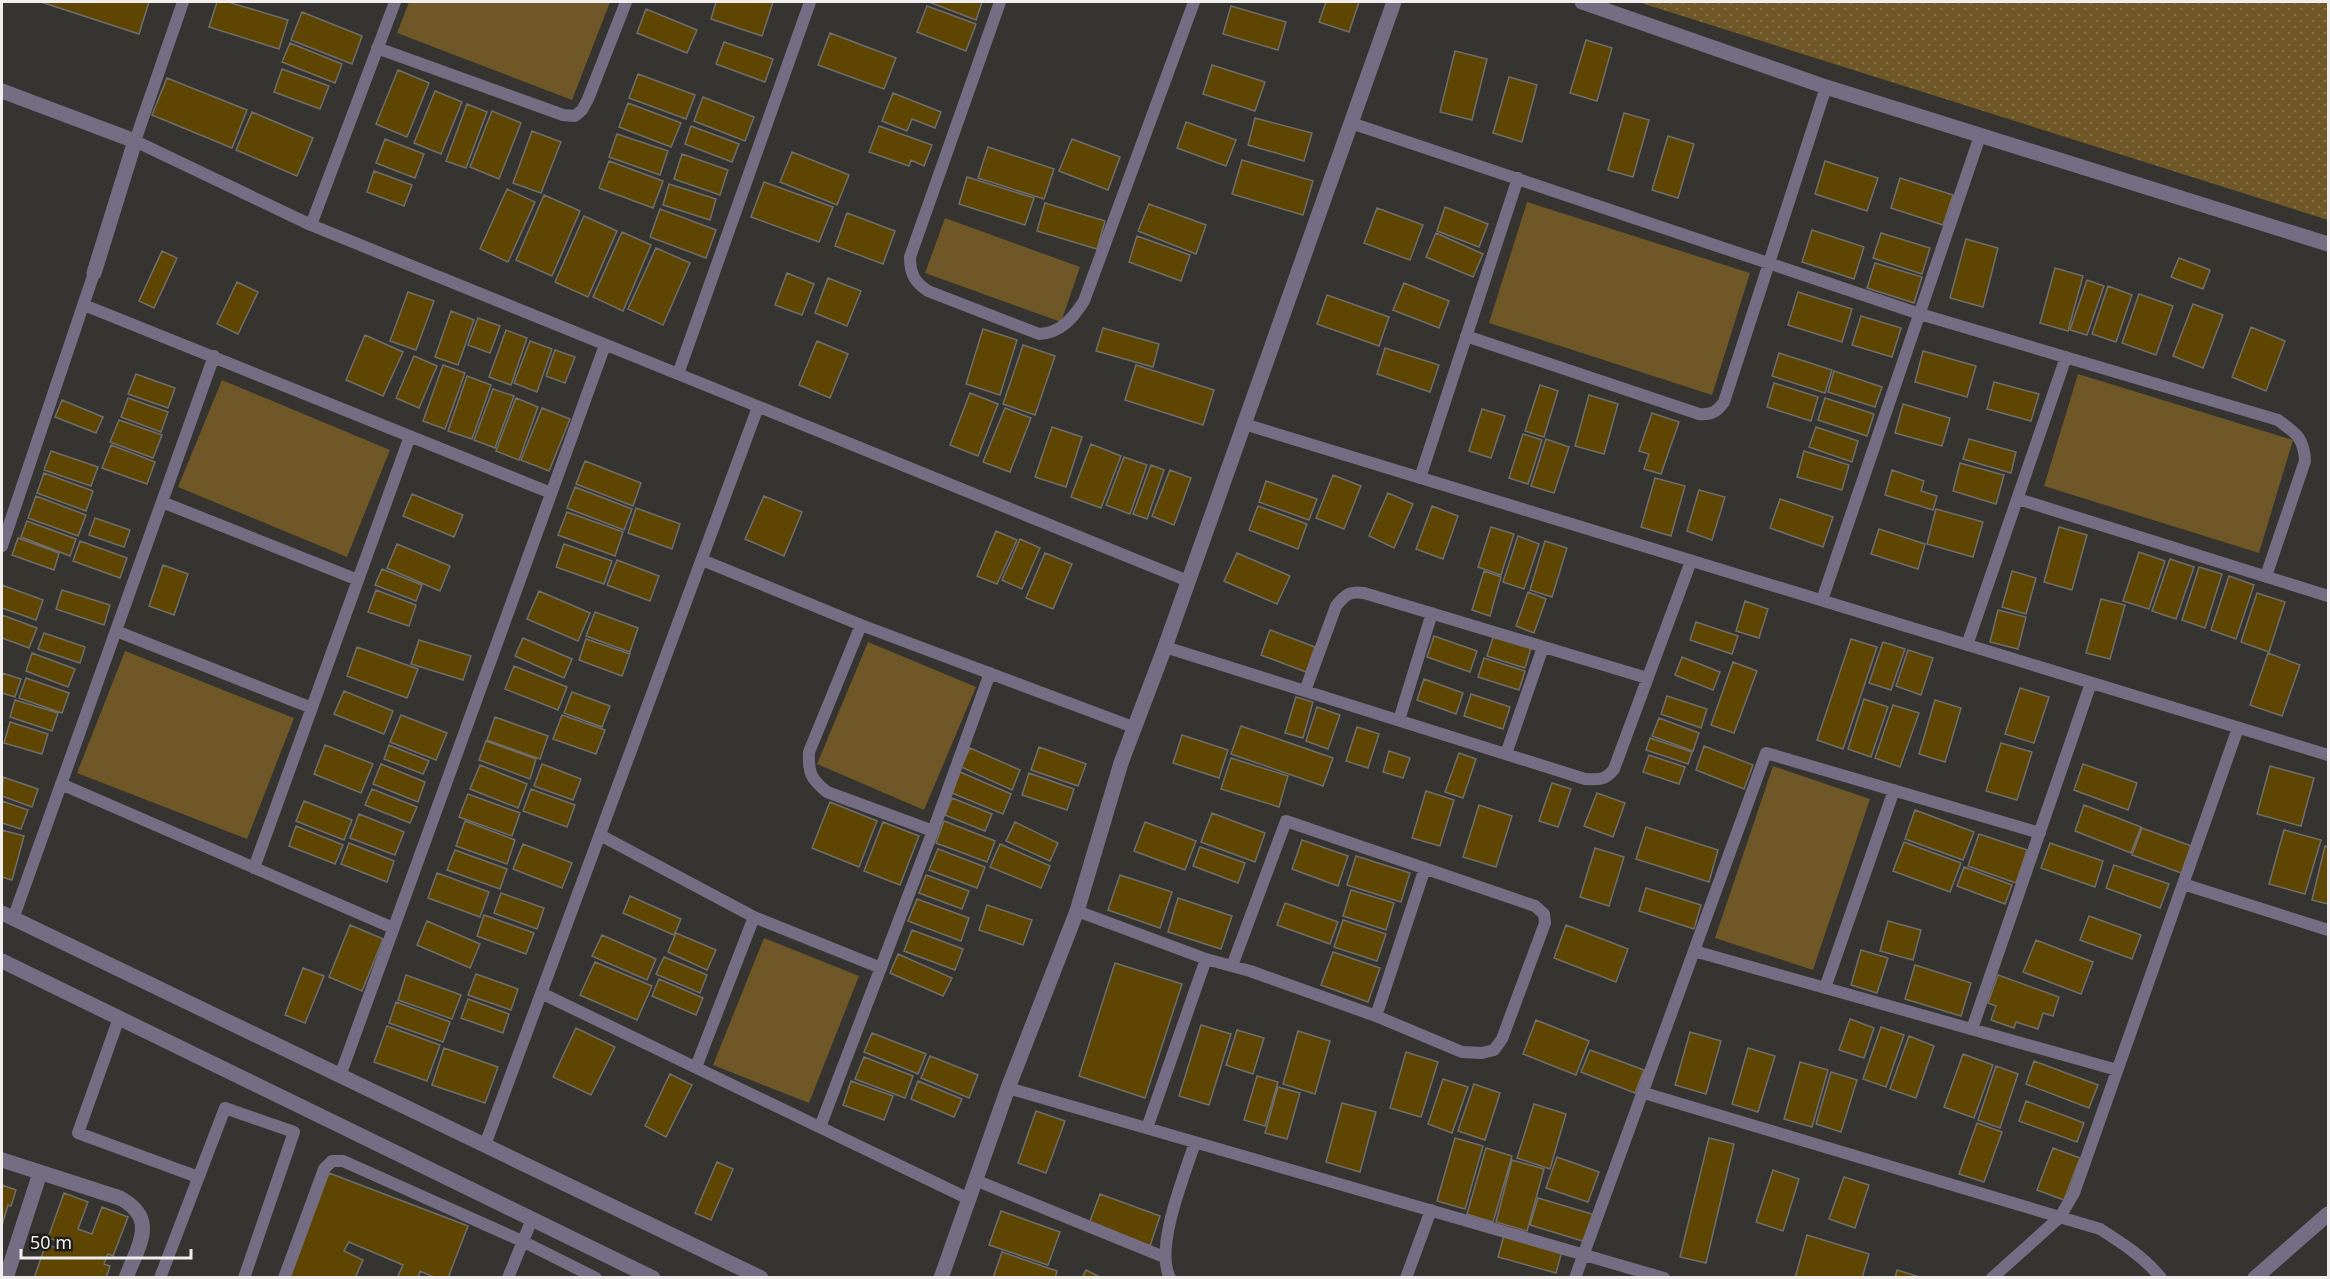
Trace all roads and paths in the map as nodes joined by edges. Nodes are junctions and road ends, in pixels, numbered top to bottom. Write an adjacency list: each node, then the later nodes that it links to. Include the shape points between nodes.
1 (183, 2): 14 (lane)
2 (395, 2): 9 (lane)
3 (626, 2): 9 (lane, via 588,99 575,116)
4 (810, 2): 26 (lane)
5 (1000, 2): 6 (lane, via 910,257 910,271 917,284 927,291 1039,334 1065,325 1083,301)
6 (1194, 2)
7 (1394, 2): 12 (street)
8 (1582, 2): 10 (street)
9 (377, 48): 16 (lane)
10 (1826, 87): 13 (street); 18 (lane)
11 (2, 91): 14 (street)
12 (1351, 123): 15 (lane); 28 (street)
13 (1980, 136): 17 (street); 21 (lane)
14 (135, 141): 16 (lane); 19 (street)
15 (1518, 178): 18 (lane); 22 (lane)
16 (311, 225): 23 (lane)
17 (2328, 244)
18 (1770, 262): 21 (lane); 22 (lane, via 1724,402 1708,415)
19 (94, 273): 20 (lane)
20 (84, 304): 24 (lane); 34 (lane)
21 (1920, 314): 25 (lane); 41 (lane)
22 (1466, 336): 30 (lane)
23 (605, 345): 26 (lane); 31 (lane)
24 (214, 356): 29 (lane); 33 (lane)
25 (2066, 357): 32 (lane); 37 (lane, via 2278,420 2297,433 2305,461)
26 (678, 374): 27 (lane)
27 (759, 407): 35 (lane); 39 (lane)
28 (1244, 424): 30 (lane); 39 (street)
29 (411, 436): 31 (lane); 38 (lane)
30 (1420, 478): 36 (lane)
31 (551, 493): 69 (lane)
32 (2018, 499): 37 (lane); 45 (lane)
33 (162, 502): 38 (lane); 44 (lane)
34 (2, 546)
35 (702, 560): 43 (lane); 62 (lane)
36 (1690, 561): 41 (lane); 49 (lane)
37 (2266, 576): 40 (lane)
38 (358, 580): 52 (lane)
39 (1188, 581): 46 (street)
40 (2328, 596)
41 (1822, 600): 45 (lane)
42 (1432, 613): 47 (lane); 51 (lane, via 1364,593 1345,595 1336,606); 53 (lane)
43 (861, 625): 48 (lane); 60 (lane, via 809,752 808,767 815,782 827,792)
44 (116, 631): 52 (lane); 58 (lane)
45 (1967, 645): 50 (lane)
46 (1165, 647): 51 (lane); 54 (street)
47 (1543, 647): 49 (lane); 56 (lane)
48 (990, 673): 54 (lane); 60 (lane)
49 (1647, 678): 56 (lane, via 1608,777 1585,779)
50 (2091, 683): 55 (lane); 61 (lane)
51 (1305, 691): 53 (lane)
52 (312, 708): 63 (lane)
53 (1399, 720): 56 (lane)
54 (1133, 727): 66 (street)
55 (2238, 728): 57 (lane); 65 (lane)
56 (1506, 754)
57 (2328, 755)
58 (61, 784): 63 (lane); 67 (lane)
59 (1894, 790): 61 (lane); 71 (lane, via 1766,753); 76 (lane)
60 (933, 831): 75 (lane)
61 (2040, 832): 80 (lane)
62 (600, 835): 68 (lane); 77 (lane)
63 (254, 868): 69 (lane)
64 (1425, 868): 74 (lane, via 1286,821); 78 (lane); 78 (lane, via 1535,906 1544,914 1545,923 1502,1039 1494,1050 1462,1052)
65 (2183, 884): 70 (lane); 82 (lane)
66 (1077, 911): 72 (lane); 84 (street)
67 (7, 916): 83 (street)
68 (754, 917): 75 (lane); 81 (lane)
69 (393, 928): 83 (lane)
70 (2328, 930)
71 (1694, 951): 76 (lane); 85 (lane)
72 (1206, 959): 74 (lane); 87 (lane)
73 (2, 961): 79 (street)
74 (1232, 966): 78 (lane)
75 (881, 968): 86 (lane)
76 (1825, 988): 80 (lane)
77 (541, 993): 81 (lane); 89 (lane)
78 (1376, 1016)
79 (119, 1018): 92 (lane, via 78,1133); 98 (street)
80 (1972, 1029): 82 (lane)
81 (696, 1067): 86 (lane)
82 (2117, 1070): 97 (lane, via 2074,1193)
83 (340, 1076): 89 (street)
84 (1008, 1088): 87 (lane); 93 (street)
85 (1644, 1093): 97 (lane); 100 (lane)
86 (820, 1127): 94 (lane)
87 (1147, 1128): 88 (lane)
88 (1195, 1142): 95 (lane); 101 (lane, via 1167,1233)
89 (485, 1145): 110 (street)
90 (2, 1160): 91 (street)
91 (40, 1173): 102 (street); 103 (street, via 120,1198 141,1214 144,1224)
92 (198, 1177): 104 (lane); 105 (lane, via 225,1108 294,1132)
93 (975, 1180): 94 (street); 101 (lane)
94 (969, 1199): 111 (street)
95 (1431, 1210): 100 (lane); 113 (lane)
96 (2328, 1214): 118 (street)
97 (2060, 1217): 116 (lane); 117 (lane, via 2100,1229 2128,1246)
98 (532, 1219): 99 (lane); 109 (street)
99 (522, 1240): 106 (lane, via 343,1161 332,1161 324,1170); 107 (lane); 108 (lane)
100 (1584, 1254): 114 (lane); 115 (lane)
101 (1164, 1257): 112 (lane)
102 (6, 1278)
103 (126, 1278)
104 (160, 1278)
105 (244, 1278)
106 (284, 1278)
107 (508, 1278)
108 (596, 1278)
109 (653, 1278)
110 (761, 1278)
111 (940, 1278)
112 (1170, 1278)
113 (1406, 1278)
114 (1575, 1278)
115 (1664, 1278)
116 (1992, 1278)
117 (2161, 1278)
118 (2255, 1278)

